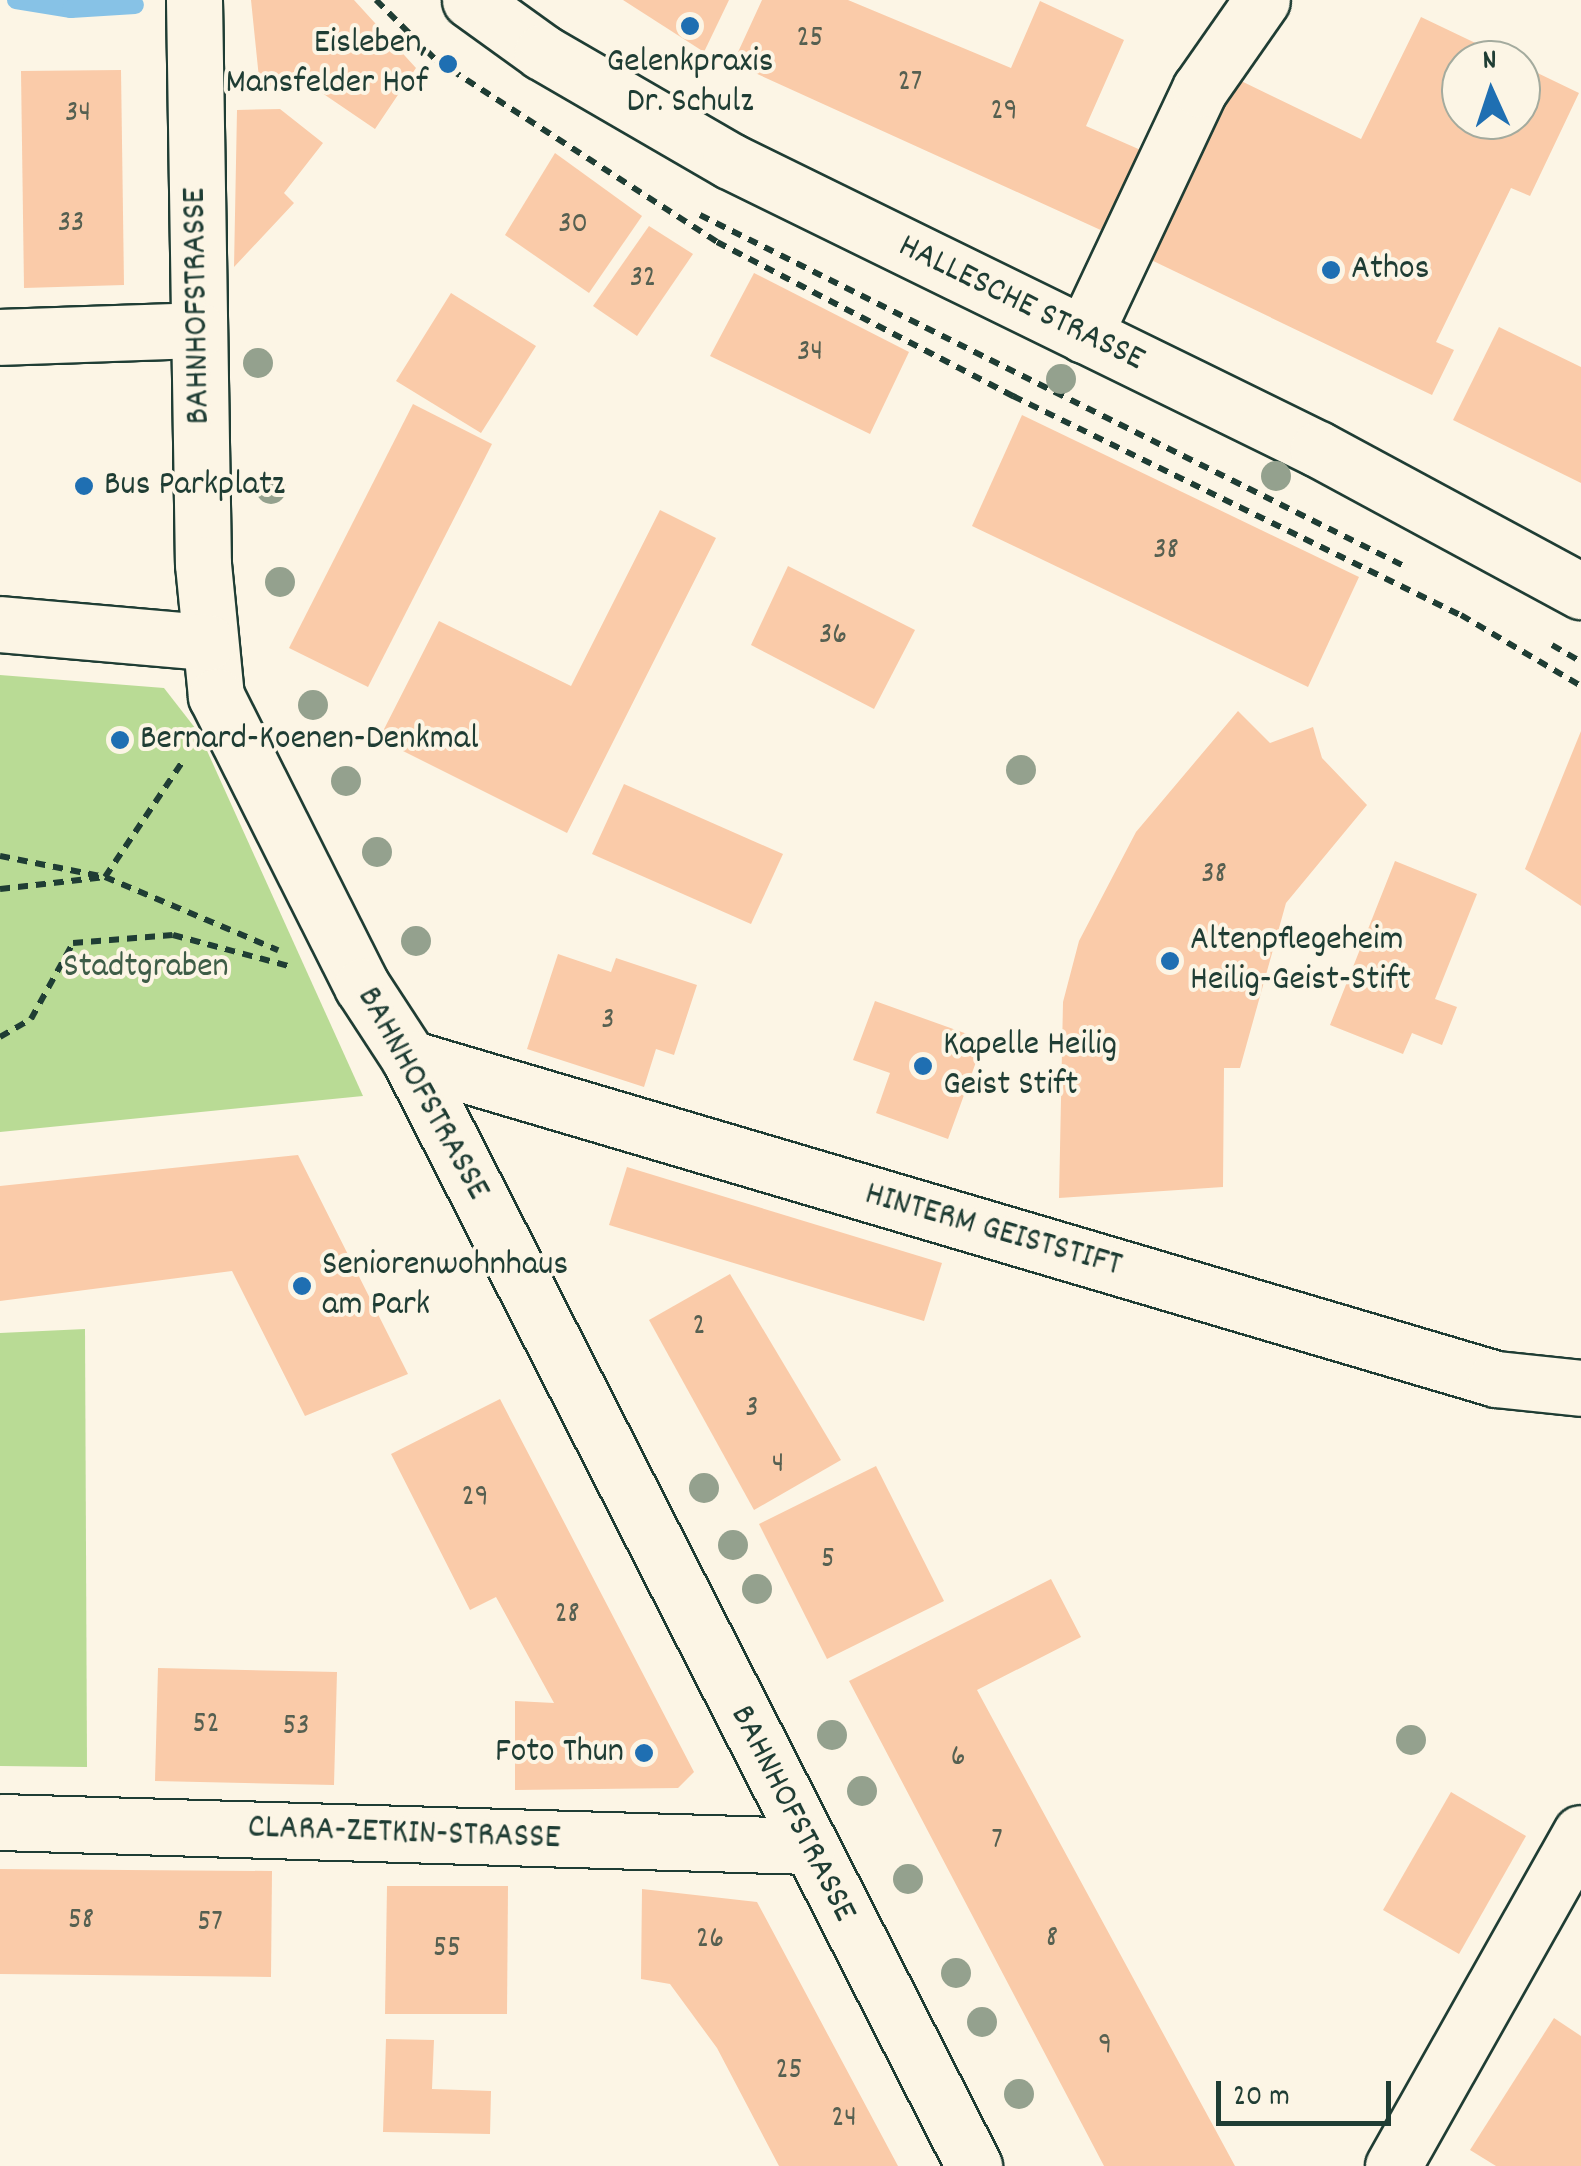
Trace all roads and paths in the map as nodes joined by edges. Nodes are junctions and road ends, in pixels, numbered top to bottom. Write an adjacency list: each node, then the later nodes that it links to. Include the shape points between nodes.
1 (194, 0): 5 (street, BAHNHOFSTRASSE)
2 (376, 0): 11 (path, via 436,60 718,242 1461,616)
3 (470, 0): 6 (street, HALLESCHE STRASSE, via 542,52 730,161)
4 (1262, 0): 6 (street, via 1200,88)
5 (198, 330): 7 (street); 10 (street, BAHNHOFSTRASSE)
6 (1084, 335): 8 (street, HALLESCHE STRASSE, via 1318,448)
7 (0, 337)
8 (1581, 592)
9 (0, 624): 10 (street)
10 (207, 642): 12 (street, BAHNHOFSTRASSE)
11 (1581, 686)
12 (220, 706): 14 (path); 16 (street, BAHNHOFSTRASSE)
13 (0, 856): 14 (path)
14 (105, 878): 15 (path); 16 (path)
15 (0, 889)
16 (362, 986): 17 (path, via 173,935 72,943 31,1019); 18 (street, BAHNHOFSTRASSE)
17 (0, 1037)
18 (408, 1058): 19 (street, HINTERM GEISTSTIFT, via 1496,1379); 22 (street, BAHNHOFSTRASSE)
19 (1581, 1388)
20 (0, 1822): 22 (street, CLARA-ZETKIN-STRASSE)
21 (1581, 1834): 24 (street)
22 (808, 1846): 23 (street, BAHNHOFSTRASSE)
23 (974, 2166)
24 (1392, 2166)

